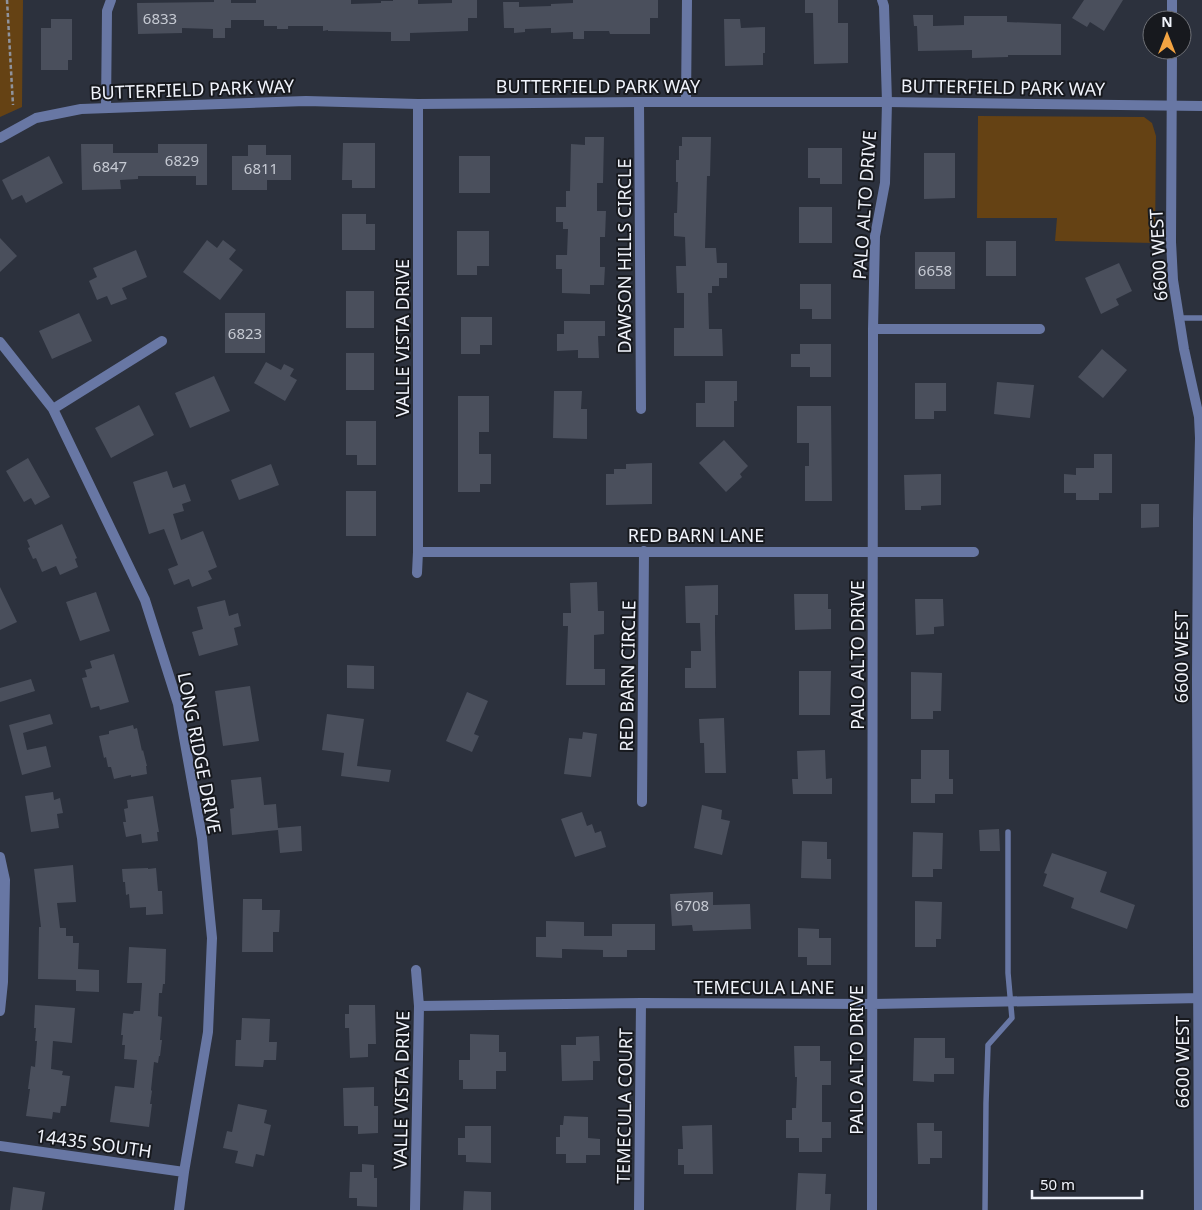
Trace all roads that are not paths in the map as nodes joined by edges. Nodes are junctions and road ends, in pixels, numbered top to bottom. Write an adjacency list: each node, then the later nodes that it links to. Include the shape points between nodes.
1 (111, 0): 11 (street, via 107,10)
2 (687, 0): 6 (street)
3 (882, 0): 7 (street, PALO ALTO DRIVE)
4 (1172, 60): 9 (street, 6600 WEST)
5 (639, 102): 6 (street, BUTTERFIELD PARK WAY); 8 (street, BUTTERFIELD PARK WAY); 20 (street, DAWSON HILLS CIRCLE)
6 (686, 102): 7 (street, BUTTERFIELD PARK WAY)
7 (886, 102): 9 (street, BUTTERFIELD PARK WAY); 15 (street, PALO ALTO DRIVE, via 885,183 874,236)
8 (418, 104): 11 (street, BUTTERFIELD PARK WAY, via 306,101); 24 (street, VALLE VISTA DRIVE)
9 (1172, 106): 10 (street, BUTTERFIELD PARK WAY); 13 (street, 6600 WEST, via 1171,242)
10 (1202, 106)
11 (106, 108): 12 (street, BUTTERFIELD PARK WAY, via 81,109 36,118)
12 (0, 138)
13 (1178, 318): 14 (lane); 21 (street, 6600 WEST, via 1199,417)
14 (1202, 318)
15 (873, 329): 16 (street); 23 (street, PALO ALTO DRIVE)
16 (1040, 329)
17 (162, 340): 19 (street)
18 (0, 342): 19 (street, LONG RIDGE DRIVE)
19 (53, 410): 38 (street, LONG RIDGE DRIVE, via 145,600 178,704 202,838 212,938 208,1032)
20 (641, 410)
21 (1200, 519): 31 (street, 6600 WEST)
22 (644, 551): 23 (street, RED BARN LANE); 24 (street, RED BARN LANE); 27 (street, RED BARN CIRCLE)
23 (873, 551): 25 (street, RED BARN LANE); 34 (street, PALO ALTO DRIVE)
24 (418, 552): 26 (street, VALLE VISTA DRIVE)
25 (974, 552)
26 (417, 573)
27 (642, 802)
28 (1008, 832): 32 (lane, via 1008,973)
29 (0, 857): 36 (street, via 5,880)
30 (416, 970): 35 (street, VALLE VISTA DRIVE)
31 (1200, 998): 32 (street, TEMECULA LANE); 44 (street, 6600 WEST)
32 (1011, 1001): 34 (street, TEMECULA LANE); 43 (lane, via 1012,1018 988,1045)
33 (641, 1003): 34 (street, TEMECULA LANE); 35 (street, TEMECULA LANE); 41 (street, TEMECULA COURT)
34 (873, 1004): 42 (street, PALO ALTO DRIVE)
35 (419, 1006): 40 (street, VALLE VISTA DRIVE)
36 (0, 1011)
37 (0, 1146): 38 (street, 14435 SOUTH)
38 (184, 1172): 39 (street, LONG RIDGE DRIVE)
39 (179, 1210)
40 (415, 1210)
41 (639, 1210)
42 (872, 1210)
43 (985, 1210)
44 (1199, 1210)

